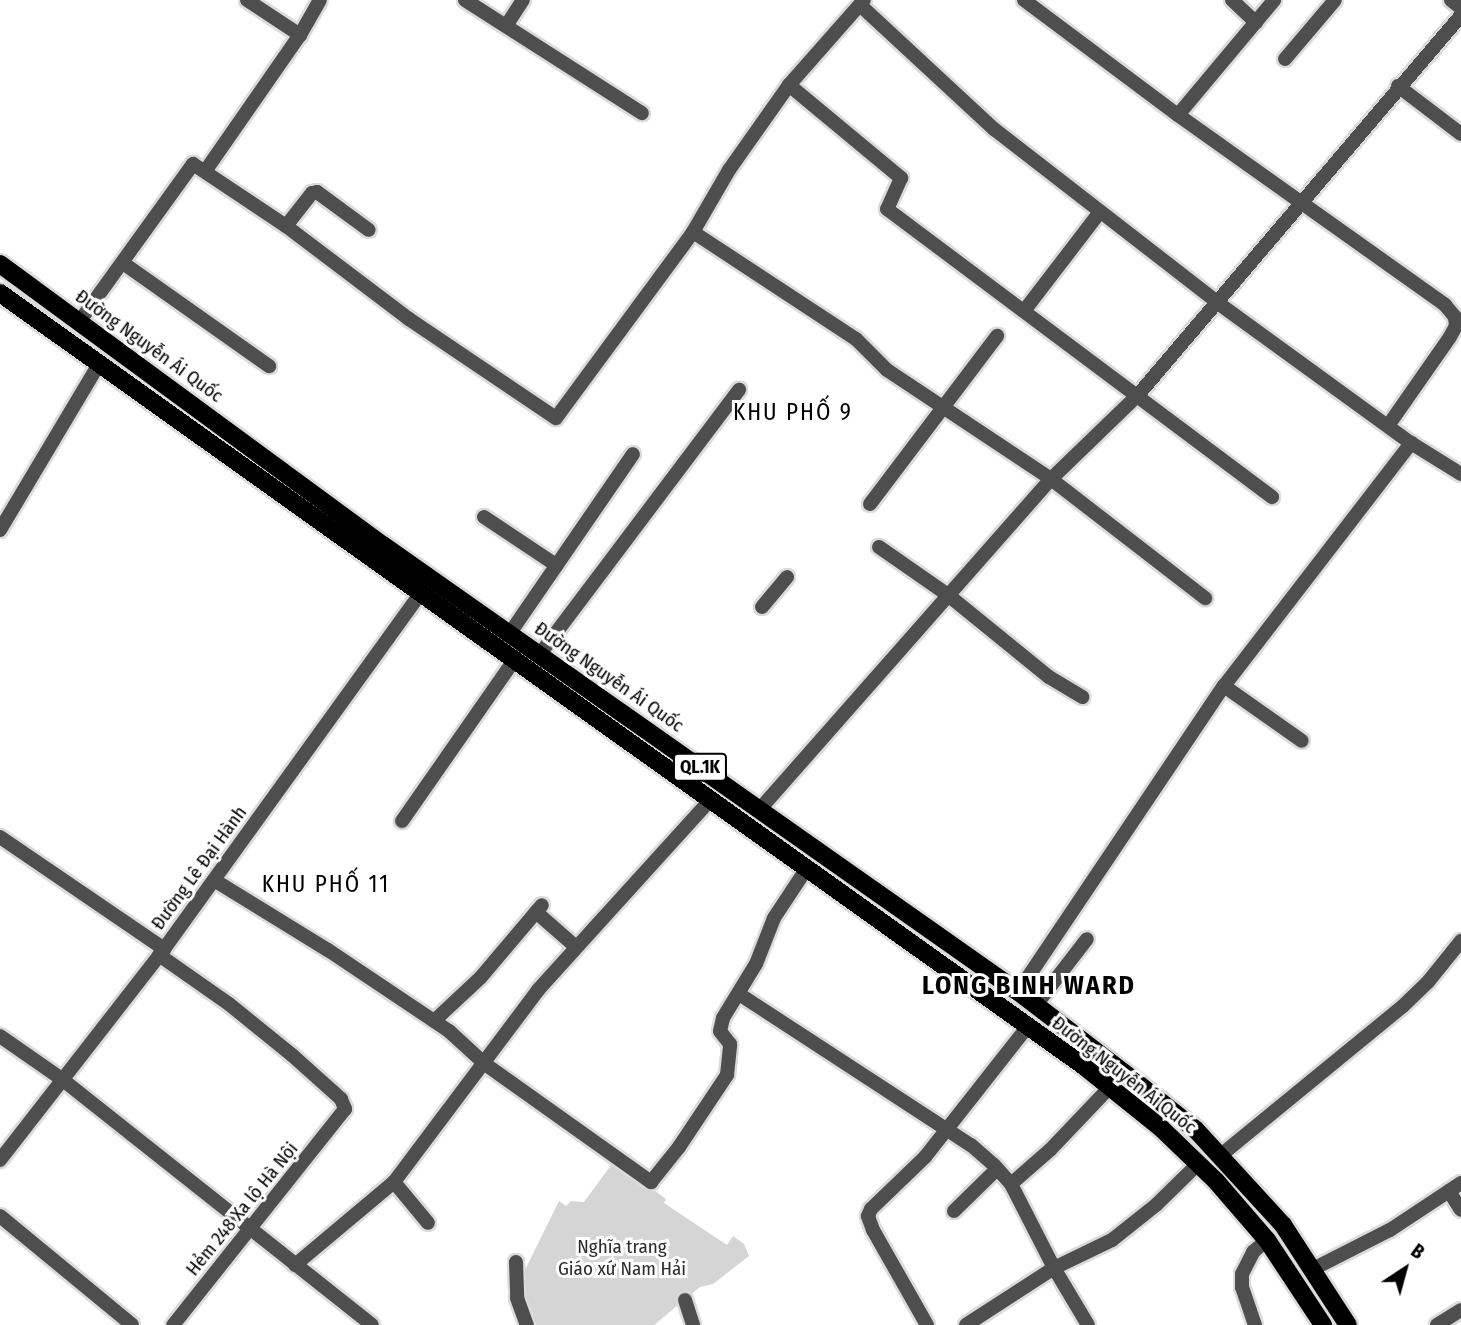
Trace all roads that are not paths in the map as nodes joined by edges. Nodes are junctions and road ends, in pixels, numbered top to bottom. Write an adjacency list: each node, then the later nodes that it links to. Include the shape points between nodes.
1 (247, 0): 15 (street)
2 (320, 0): 15 (street)
3 (465, 0): 14 (street)
4 (523, 0): 14 (street)
5 (1024, 0): 20 (street)
6 (1232, 0): 13 (street)
7 (1275, 0): 13 (street)
8 (1335, 0): 16 (street)
9 (1451, 0): 11 (street)
10 (862, 3): 17 (street); 24 (street, via 994,129)
11 (1461, 8)
12 (1461, 15): 18 (street)
13 (1256, 22): 20 (street)
14 (506, 26): 19 (street)
15 (300, 35): 22 (street)
16 (1284, 59)
17 (789, 85): 27 (street, via 729,170); 32 (street, via 901,178 887,209)
18 (1398, 86): 21 (street); 23 (street)
19 (642, 113)
20 (1178, 115): 23 (street)
21 (1461, 134)
22 (206, 170): 25 (street); 28 (street, via 193,164)
23 (1303, 202): 31 (street); 33 (street, via 1445,304)
24 (1100, 212): 31 (street); 32 (street)
25 (286, 226): 26 (street, via 317,192); 27 (street, via 409,319 556,418)
26 (369, 230)
27 (693, 232): 41 (street, via 856,339 887,370)
28 (123, 262): 34 (street); 38 (street)
29 (0, 264): 34 (main road, Đường Nguyễn Ái Quốc / QL.1K)
30 (0, 293): 36 (main road, Đường Nguyễn Ái Quốc / QL.1K)
31 (1218, 303): 40 (street); 42 (street)
32 (1024, 311): 40 (street)
33 (1459, 319): 42 (street)
34 (79, 322): 36 (main road); 58 (main road, Đường Nguyễn Ái Quốc / QL.1K)
35 (997, 335): 41 (street)
36 (66, 340): 37 (main road, Đường Nguyễn Ái Quốc / QL.1K)
37 (99, 364): 50 (street); 54 (main road, Đường Nguyễn Ái Quốc / QL.1K)
38 (269, 366)
39 (739, 390): 59 (street)
40 (1138, 395): 46 (street); 47 (street)
41 (941, 406): 46 (street); 48 (street)
42 (1388, 426): 43 (street)
43 (1411, 443): 45 (street); 61 (street)
44 (633, 454): 52 (street)
45 (1461, 474)
46 (1051, 479): 55 (street); 56 (street)
47 (1272, 497)
48 (870, 504)
49 (484, 517): 52 (street)
50 (0, 530)
51 (879, 547): 55 (street)
52 (556, 565): 58 (street)
53 (787, 577): 57 (street)
54 (421, 593): 60 (main road, Đường Nguyễn Ái Quốc / QL.1K); 69 (street, Đường Lê Đại Hành)
55 (948, 595): 62 (street, via 1049,677); 65 (street)
56 (1205, 598)
57 (762, 607)
58 (510, 633): 59 (main road, Đường Nguyễn Ái Quốc / QL.1K)
59 (540, 654): 65 (main road, Đường Nguyễn Ái Quốc / QL.1K)
60 (515, 659): 64 (main road, Đường Nguyễn Ái Quốc / QL.1K); 66 (street)
61 (1224, 685): 63 (street); 74 (street)
62 (1082, 697)
63 (1302, 741)
64 (712, 798): 68 (main road, Đường Nguyễn Ái Quốc / QL.1K); 72 (street)
65 (760, 809): 74 (main road, Đường Nguyễn Ái Quốc / QL.1K)
66 (402, 821)
67 (0, 837): 73 (street)
68 (807, 868): 75 (street, via 775,918); 77 (main road, Đường Nguyễn Ái Quốc / QL.1K)
69 (214, 880): 73 (street, Đường Lê Đại Hành); 78 (street)
70 (1087, 939): 76 (street)
71 (1461, 941): 85 (street, via 1403,1006)
72 (576, 947): 78 (street, via 539,909 481,977); 81 (street, via 538,990)
73 (161, 952): 82 (street, Đường Lê Đại Hành); 96 (street, Hẻm 248 Xa lộ Hà Nội, via 344,1103 341,1117)
74 (1018, 992): 76 (main road, Đường Nguyễn Ái Quốc / QL.1K); 77 (main road)
75 (739, 994): 81 (street, via 720,1031 730,1044 727,1075 651,1182); 84 (street)
76 (1036, 1005): 85 (main road, Đường Nguyễn Ái Quốc / QL.1K, via 1196,1130)
77 (1005, 1010): 79 (main road, Đường Nguyễn Ái Quốc / QL.1K)
78 (434, 1021): 81 (street)
79 (1027, 1026): 83 (main road, Đường Nguyễn Ái Quốc / QL.1K); 84 (street)
80 (0, 1036): 82 (street)
81 (485, 1064): 89 (street)
82 (62, 1080): 86 (street, Đường Lê Đại Hành); 96 (street)
83 (1110, 1087): 87 (main road, Đường Nguyễn Ái Quốc / QL.1K); 90 (street)
84 (946, 1129): 88 (street); 110 (street, via 868,1216)
85 (1221, 1155): 101 (main road, Đường Nguyễn Ái Quốc / QL.1K, via 1283,1225)
86 (0, 1160)
87 (1199, 1163): 97 (main road, Đường Nguyễn Ái Quốc / QL.1K); 100 (street, via 1112,1240)
88 (997, 1168): 90 (street); 93 (street)
89 (394, 1182): 95 (street); 99 (street)
90 (1011, 1184): 100 (street)
91 (1455, 1187): 92 (street); 101 (street, via 1390,1230)
92 (1461, 1210)
93 (954, 1211)
94 (0, 1216): 105 (street)
95 (428, 1223)
96 (252, 1228): 99 (street); 106 (street, Hẻm 248 Xa lộ Hà Nội)
97 (1267, 1240): 104 (main road, Đường Nguyễn Ái Quốc / QL.1K); 113 (street, via 1253,1252 1242,1274)
98 (516, 1262): 108 (street, via 517,1298)
99 (295, 1265): 107 (street)
100 (1054, 1268): 111 (street); 112 (street)
101 (1313, 1269): 114 (main road, Đường Nguyễn Ái Quốc / QL.1K)
102 (685, 1300): 109 (street)
103 (1461, 1310): 115 (street)
104 (1316, 1323)
105 (132, 1325)
106 (173, 1325)
107 (372, 1325)
108 (527, 1325)
109 (693, 1325)
110 (927, 1325)
111 (966, 1325)
112 (1088, 1325)
113 (1255, 1325)
114 (1348, 1325)
115 (1437, 1325)

